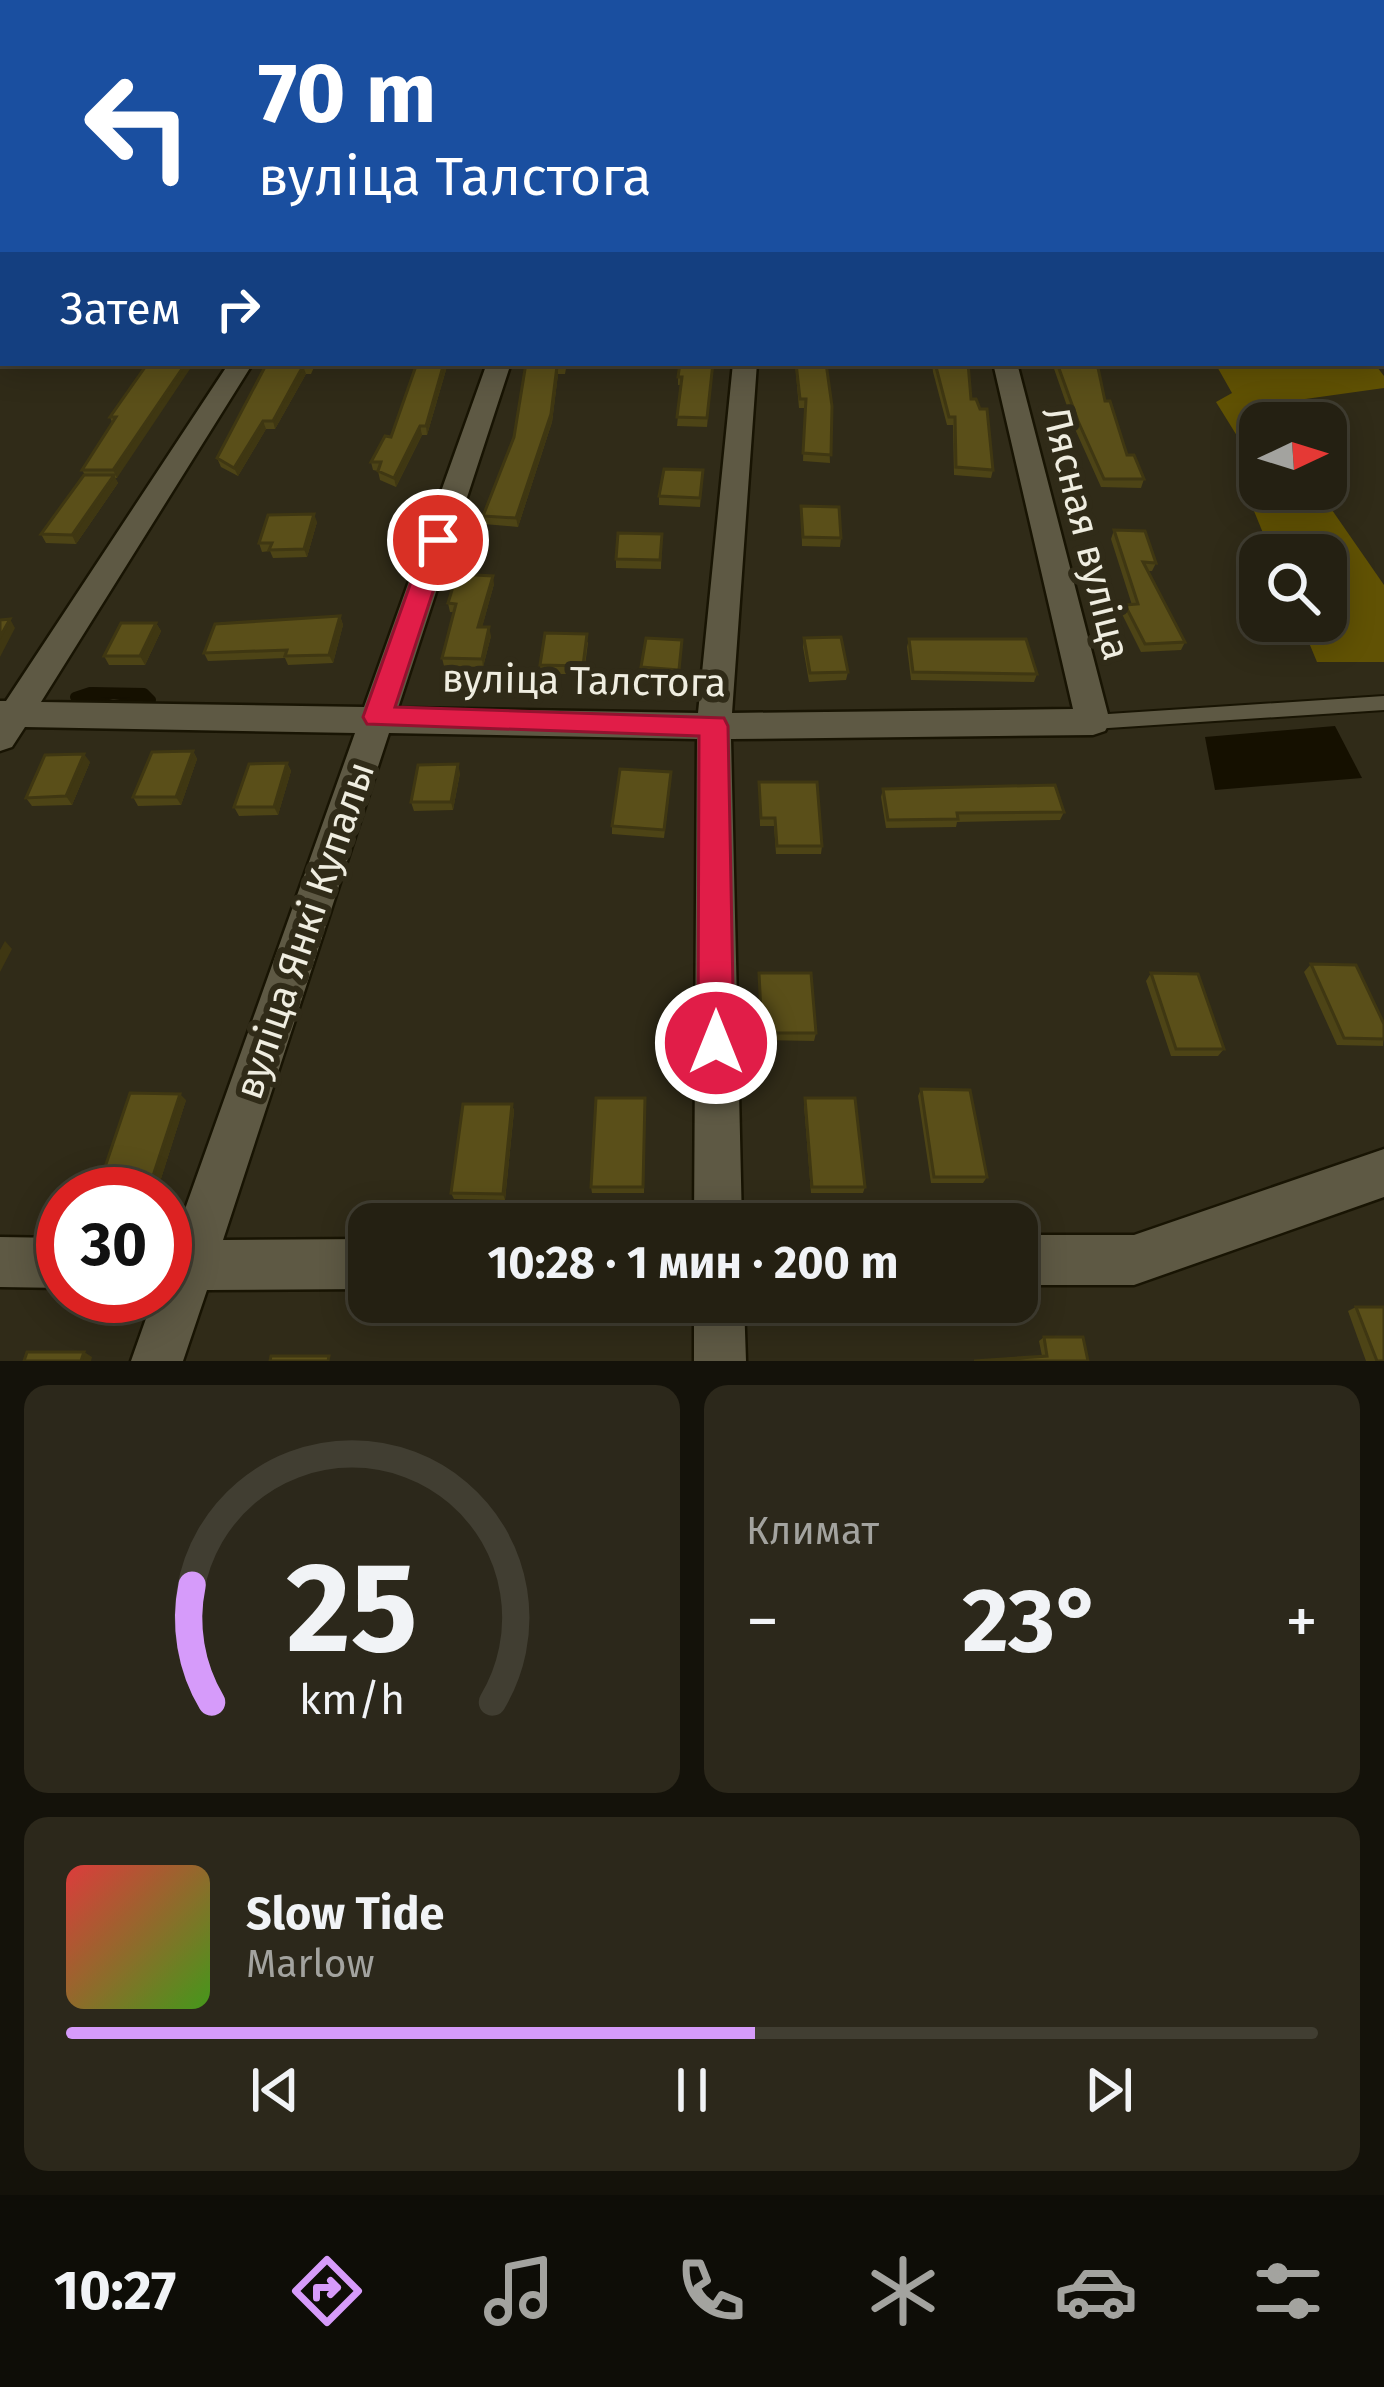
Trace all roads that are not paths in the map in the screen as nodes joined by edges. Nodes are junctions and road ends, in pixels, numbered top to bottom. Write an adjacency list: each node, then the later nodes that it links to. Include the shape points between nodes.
1 (239, 366): 7 (street)
2 (498, 366): 6 (street, вуліца Янкі Купалы)
3 (745, 366): 9 (street)
4 (1005, 366): 8 (street, Лясная вуліца)
5 (1384, 703): 8 (lane)
6 (377, 717): 7 (street, вуліца Талстога); 9 (street, вуліца Талстога); 12 (street, вуліца Янкі Купалы)
7 (5, 722)
8 (1093, 722): 9 (street, вуліца Талстога)
9 (714, 726): 11 (street)
10 (1384, 1172): 13 (street, via 1134,1260)
11 (718, 1203)
12 (192, 1224)
13 (1038, 1260)
14 (0, 1262): 15 (street)
15 (36, 1263)
16 (348, 1264): 17 (street)
17 (192, 1265)
18 (166, 1323): 20 (street, вуліца Янкі Купалы)
19 (719, 1323): 21 (street)
20 (158, 1361)
21 (720, 1361)

